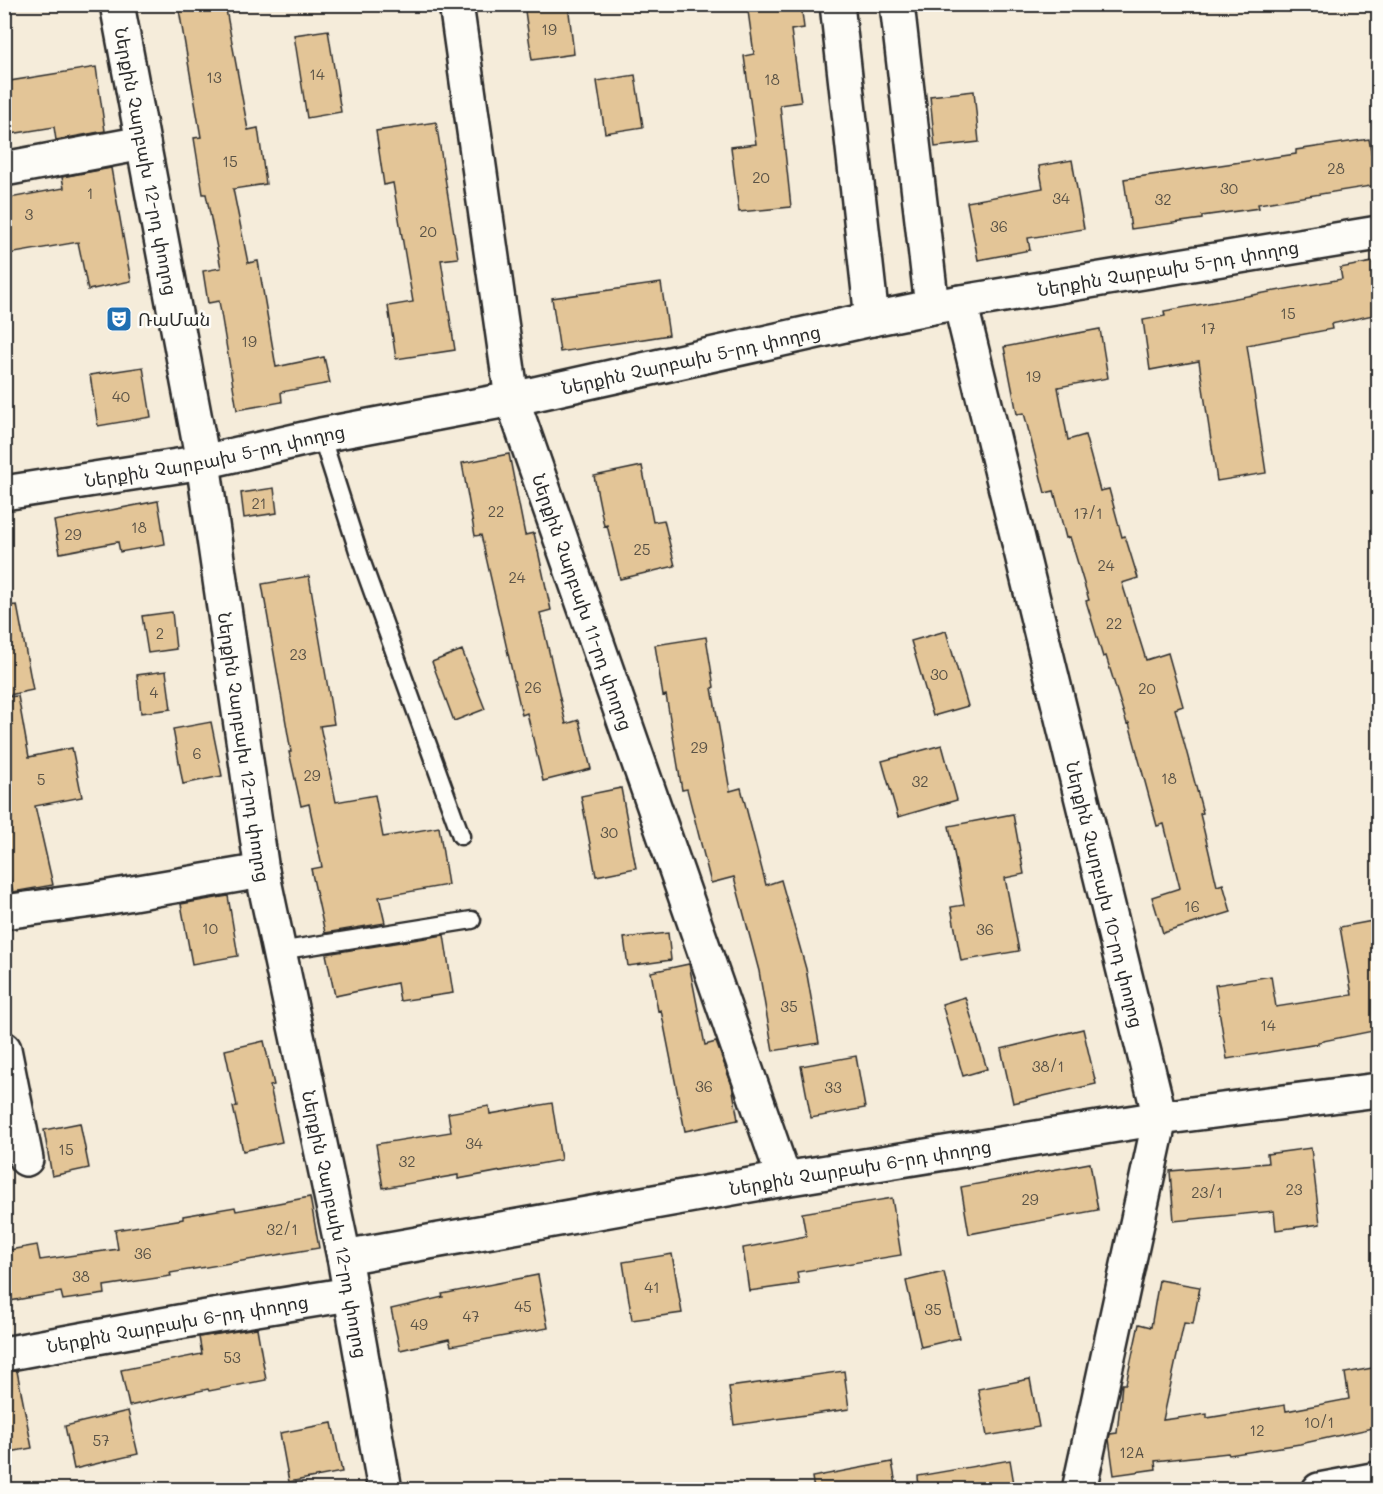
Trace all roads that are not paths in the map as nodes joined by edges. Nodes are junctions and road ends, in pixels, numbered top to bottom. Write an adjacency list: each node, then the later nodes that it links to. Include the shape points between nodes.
1 (117, 4): 5 (street, Ներքին Չարբախ 12-րդ փողոց)
2 (456, 4): 10 (street, Ներքին Չարբախ 11-րդ փողոց)
3 (837, 4): 9 (street)
4 (897, 4): 8 (street, Ներքին Չարբախ 10-րդ փողոց)
5 (142, 143): 6 (street); 12 (street, Ներքին Չարբախ 12-րդ փողոց)
6 (4, 169)
7 (1378, 233): 8 (street, Ներքին Չարբախ 5-րդ փողոց)
8 (946, 305): 9 (street, Ներքին Չարբախ 5-րդ փողոց); 21 (street, Ներքին Չարբախ 10-րդ փողոց)
9 (872, 319): 10 (street, Ներքին Չարբախ 5-րդ փողոց)
10 (512, 399): 11 (street, Ներքին Չարբախ 5-րդ փողոց); 23 (street, Ներքին Չարբախ 11-րդ փողոց)
11 (321, 435): 12 (street, Ներքին Չարբախ 5-րդ փողոց); 14 (lane, via 360,557)
12 (203, 462): 13 (street, Ներքին Չարբախ 5-րդ փողոց); 15 (street, Ներքին Չարբախ 12-րդ փողոց)
13 (4, 493)
14 (461, 836)
15 (262, 871): 16 (street); 18 (street, Ներքին Չարբախ 12-րդ փողոց)
16 (4, 912)
17 (472, 920): 18 (lane)
18 (279, 951): 24 (street, Ներքին Չարբախ 12-րդ փողոց)
19 (4, 1049): 22 (street)
20 (1378, 1090): 21 (street, Ներքին Չարբախ 6-րդ փողոց)
21 (1160, 1118): 23 (street, Ներքին Չարբախ 6-րդ փողոց); 29 (street, Ներքին Չարբախ 10-րդ փողոց)
22 (26, 1159)
23 (784, 1179): 24 (street, Ներքին Չարբախ 6-րդ փողոց)
24 (344, 1257): 25 (street, Ներքին Չարբախ 12-րդ փողոց)
25 (350, 1294): 26 (street, Ներքին Չարբախ 6-րդ փողոց); 28 (street, Ներքին Չարբախ 12-րդ փողոց)
26 (4, 1354)
27 (1378, 1479): 30 (street)
28 (385, 1490)
29 (1079, 1490)
30 (1319, 1490)

